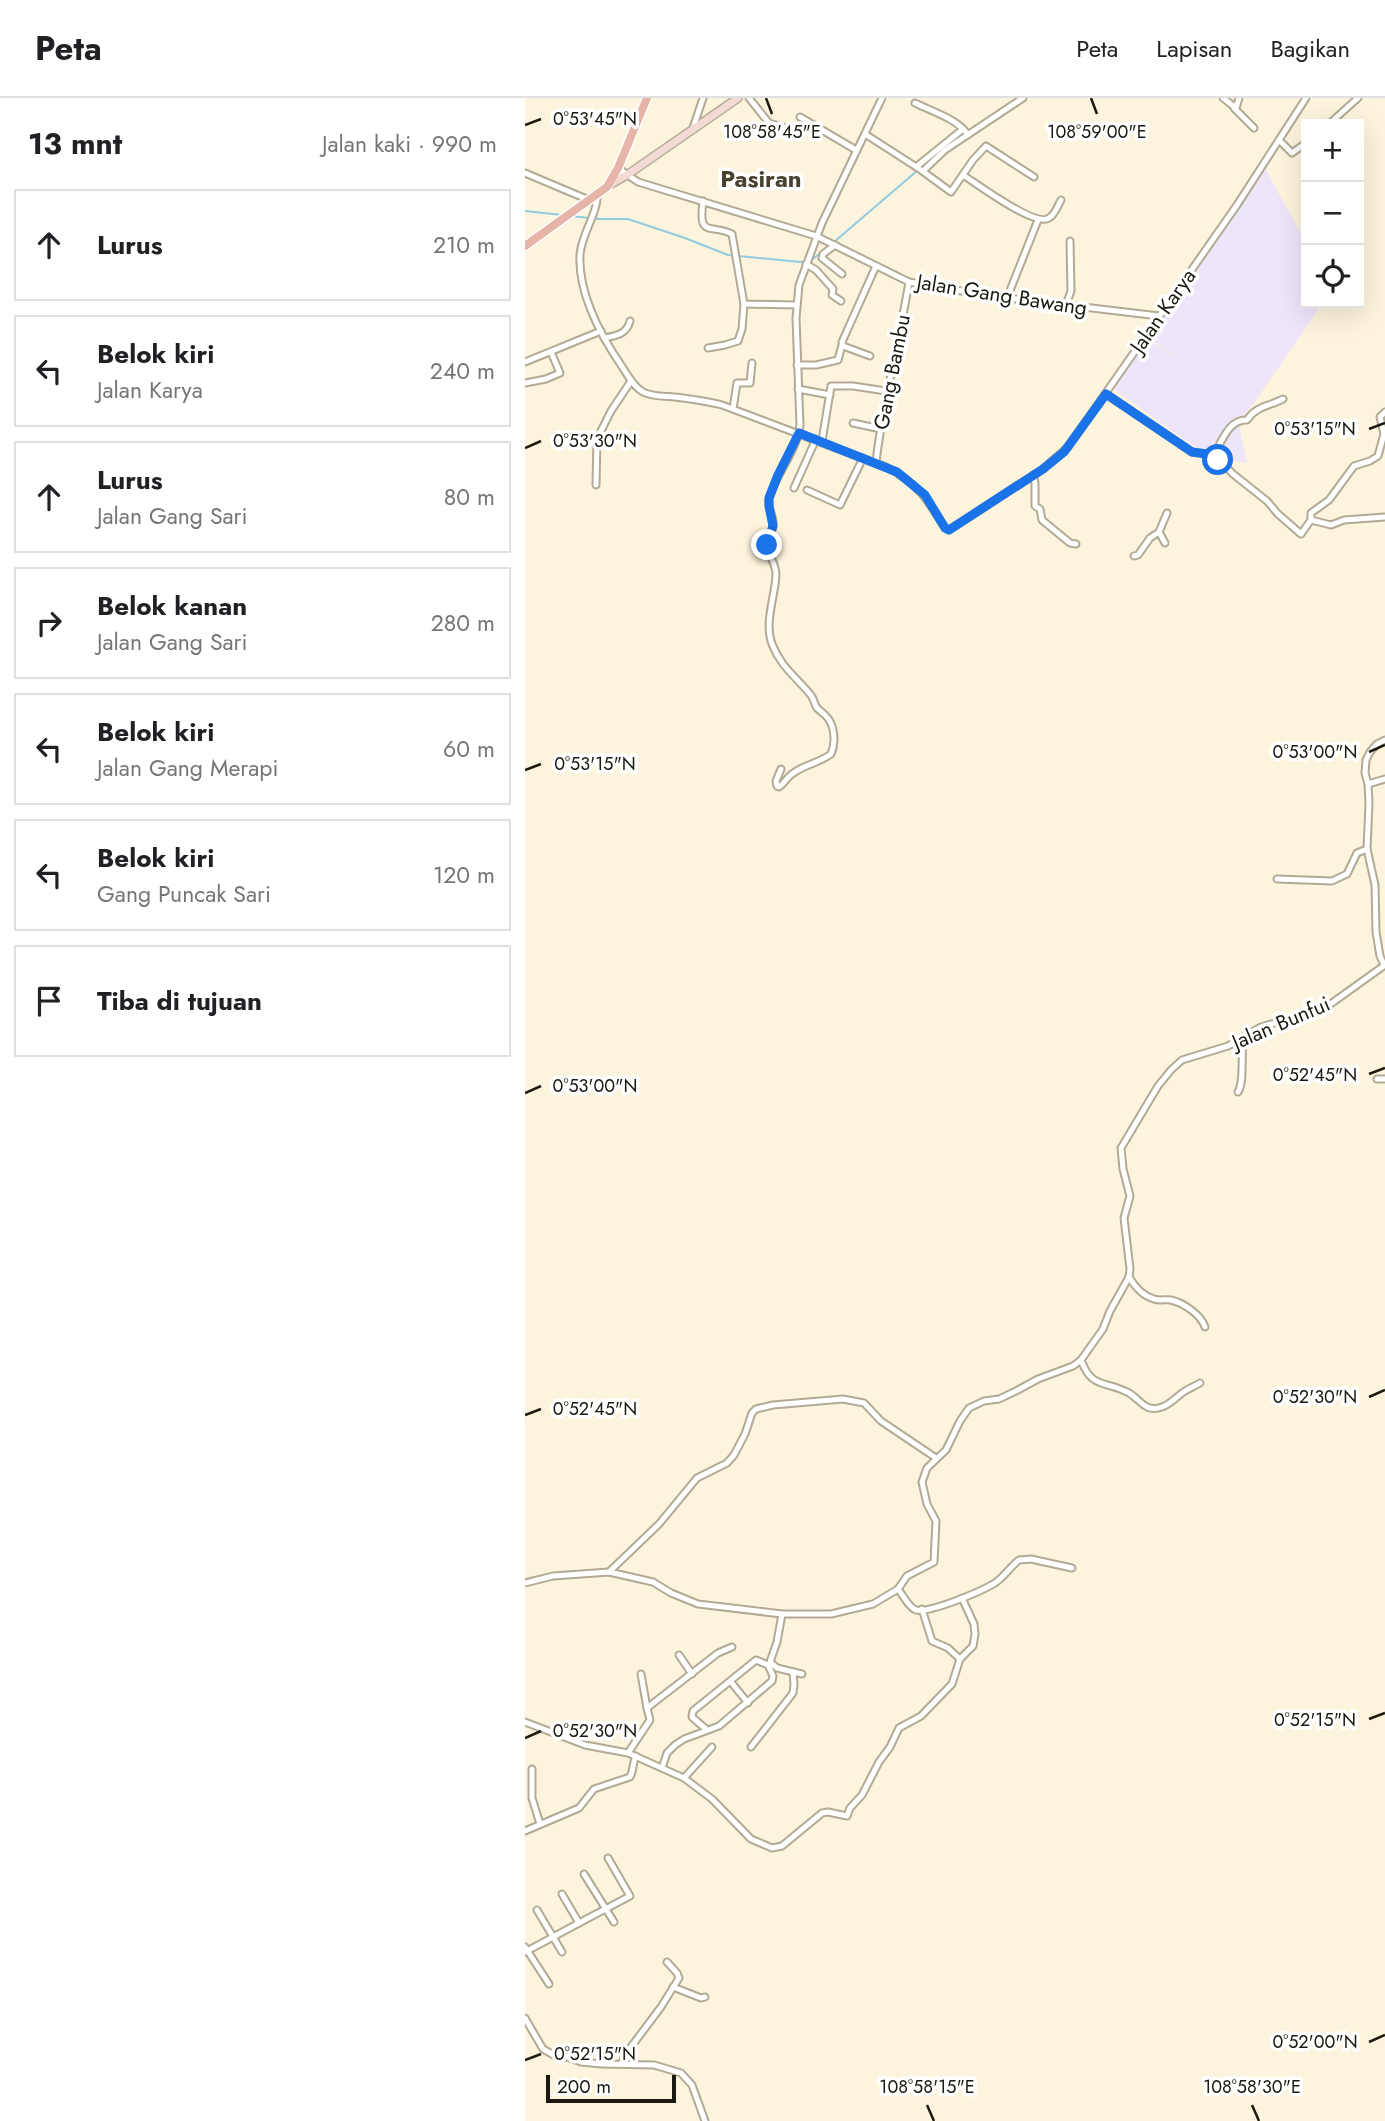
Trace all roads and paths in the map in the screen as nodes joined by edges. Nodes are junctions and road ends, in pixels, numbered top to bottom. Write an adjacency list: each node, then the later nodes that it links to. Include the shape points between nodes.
1 (645, 98): 20 (main road)
2 (703, 98): 17 (street)
3 (738, 98): 17 (main road)
4 (749, 98): 15 (street, via 769,123)
5 (882, 98): 19 (street)
6 (1223, 98): 12 (street)
7 (1238, 98): 12 (street)
8 (1306, 98): 21 (street, Jalan Karya)
9 (1358, 98): 14 (street)
10 (1018, 99): 18 (street)
11 (915, 103): 18 (street)
12 (1234, 108): 16 (street)
13 (800, 117): 23 (street)
14 (1335, 119)
15 (783, 127)
16 (1254, 128)
17 (693, 129): 27 (main road)
18 (966, 132): 25 (street)
19 (865, 134): 23 (street); 25 (street)
20 (629, 139): 24 (main road); 30 (main road)
21 (1279, 140): 22 (street, via 1294,153); 48 (street, Jalan Karya)
22 (1301, 147)
23 (856, 150): 35 (street)
24 (618, 168): 27 (street, Jalan Gang Bawang); 30 (main road)
25 (919, 169): 28 (street, via 951,192)
26 (525, 173): 31 (street)
27 (627, 175): 30 (main road); 33 (street, Jalan Gang Bawang)
28 (963, 176): 29 (street, via 988,146); 34 (street)
29 (1034, 177)
30 (601, 189): 31 (main road); 50 (street, via 582,239 580,258 589,303)
31 (589, 200): 38 (main road)
32 (1061, 200): 34 (street, via 1051,217)
33 (703, 201): 35 (street, Jalan Gang Bawang); 45 (street, via 705,227 732,234)
34 (1038, 220): 43 (street)
35 (816, 236): 37 (street, Jalan Gang Bawang); 39 (street)
36 (1070, 241): 47 (street)
37 (833, 244): 40 (street, Jalan Gang Bawang); 41 (street, via 822,258)
38 (525, 246)
39 (807, 261): 44 (street); 46 (street)
40 (876, 267): 42 (street, Jalan Gang Bawang); 52 (street)
41 (842, 274)
42 (909, 282): 43 (street, Jalan Gang Bawang); 62 (street, Gang Bambu)
43 (1007, 298): 47 (street, Jalan Gang Bawang)
44 (841, 301)
45 (744, 304): 46 (street); 53 (street, via 738,341)
46 (796, 305): 58 (street)
47 (1066, 305): 48 (street, Jalan Gang Bawang)
48 (1159, 316): 63 (street, Jalan Karya)
49 (630, 321): 51 (street, via 625,331)
50 (601, 331): 51 (street); 54 (street)
51 (604, 338): 59 (street)
52 (842, 345): 55 (street); 58 (street, via 838,360)
53 (708, 348)
54 (551, 352): 56 (street); 60 (street, via 560,373)
55 (870, 356)
56 (525, 362)
57 (752, 363): 66 (street, via 750,383 737,383)
58 (797, 365): 61 (street)
59 (631, 381): 66 (street, via 645,393); 76 (street, via 597,439)
60 (525, 383)
61 (798, 389): 64 (street); 70 (street)
62 (886, 391): 64 (street, via 831,386); 69 (street, Gang Bambu)
63 (1106, 394): 72 (street, via 1192,452); 75 (street, Jalan Karya, via 1064,452)
64 (830, 395): 71 (street)
65 (1283, 399): 72 (street, via 1233,423)
66 (733, 409): 70 (street)
67 (1385, 412): 81 (street, via 1380,416 1384,434 1378,456 1353,466 1329,500 1311,513)
68 (853, 423): 69 (street)
69 (881, 429): 74 (street, Gang Bambu)
70 (799, 433): 71 (street); 87 (street, via 768,502 773,526 766,542 776,571 771,643 789,674 830,720 834,744 831,754 794,772 779,787 776,781)
71 (819, 440): 73 (street); 77 (street)
72 (1214, 455): 81 (street, via 1301,534)
73 (863, 458): 74 (street); 78 (street, via 840,505)
74 (876, 462): 75 (street, Jalan Karya, via 916,486 946,529)
75 (1033, 475): 84 (street, via 1035,506 1042,520)
76 (596, 485)
77 (794, 488)
78 (807, 490)
79 (1167, 513): 82 (street)
80 (1385, 517): 81 (street, via 1331,525)
81 (1311, 520)
82 (1159, 532): 83 (street); 85 (street)
83 (1165, 542)
84 (1076, 544)
85 (1134, 556)
86 (1385, 740): 89 (street, via 1366,760)
87 (781, 769)
88 (1385, 779): 89 (street)
89 (1368, 784): 90 (street)
90 (1367, 849): 91 (street, via 1357,853 1347,874 1332,881); 92 (street, via 1375,885 1377,940)
91 (1277, 879)
92 (1385, 965): 93 (street, Jalan Bunfui, via 1325,1008)
93 (1245, 1036): 96 (street); 97 (street, Jalan Bunfui, via 1185,1059 1171,1070 1121,1148 1130,1196 1124,1218)
94 (1377, 1079): 95 (street)
95 (1385, 1079)
96 (1238, 1092)
97 (1129, 1277): 98 (street, via 1144,1294 1175,1301 1196,1314); 99 (street, via 1103,1329)
98 (1205, 1327)
99 (1081, 1360): 100 (street, via 1098,1383 1128,1393 1149,1409 1163,1407); 101 (street, via 999,1399 969,1408 946,1450)
100 (1200, 1383)
101 (936, 1458): 103 (street, via 881,1421 864,1403 843,1399 756,1409 727,1463 697,1478); 105 (street, via 922,1482 936,1521 935,1559 932,1565 907,1576)
102 (1072, 1568): 106 (street, via 1019,1560 996,1582)
103 (610, 1572): 104 (street); 108 (street, via 653,1582 698,1604)
104 (525, 1583)
105 (898, 1589): 107 (street, via 912,1608); 108 (street, via 873,1604 847,1611)
106 (961, 1598): 107 (street); 111 (street, via 975,1634 973,1646)
107 (922, 1609): 111 (street, via 932,1642)
108 (782, 1614): 112 (street)
109 (732, 1647): 115 (street)
110 (679, 1655): 115 (street)
111 (960, 1658): 128 (street, via 952,1684 921,1716 899,1728 847,1816 822,1813 782,1846 772,1848 751,1839 723,1808)
112 (769, 1664): 113 (street); 117 (street, via 755,1660); 118 (street, via 772,1681)
113 (793, 1672): 116 (street); 123 (street, via 793,1693)
114 (641, 1674): 119 (street)
115 (692, 1674): 119 (street)
116 (802, 1674)
117 (731, 1682): 118 (street); 121 (street, via 692,1711 692,1717)
118 (748, 1703): 121 (street)
119 (647, 1708): 124 (street, via 650,1720)
120 (525, 1722): 124 (street, via 585,1745)
121 (707, 1730): 126 (street, via 675,1745)
122 (712, 1747): 128 (street)
123 (751, 1747)
124 (628, 1753): 125 (street)
125 (636, 1756): 126 (street); 129 (street, via 630,1777 594,1789 579,1808)
126 (662, 1768): 128 (street)
127 (532, 1769): 129 (street, via 532,1798)
128 (684, 1778)
129 (540, 1824): 130 (street)
130 (525, 1831)
131 (608, 1858): 134 (street, via 630,1895)
132 (584, 1874): 134 (street)
133 (562, 1894): 137 (street)
134 (605, 1909): 136 (street); 137 (street)
135 (537, 1910): 138 (street)
136 (614, 1922)
137 (579, 1923): 138 (street)
138 (553, 1937): 139 (street); 140 (street)
139 (526, 1950): 142 (street)
140 (562, 1952)
141 (667, 1962): 143 (street, via 679,1975)
142 (549, 1984)
143 (673, 1987): 144 (street); 146 (street)
144 (705, 1997)
145 (525, 2018): 146 (street, via 543,2049 557,2057)
146 (622, 2063): 147 (street, via 661,2066 681,2073 692,2085)
147 (705, 2121)

